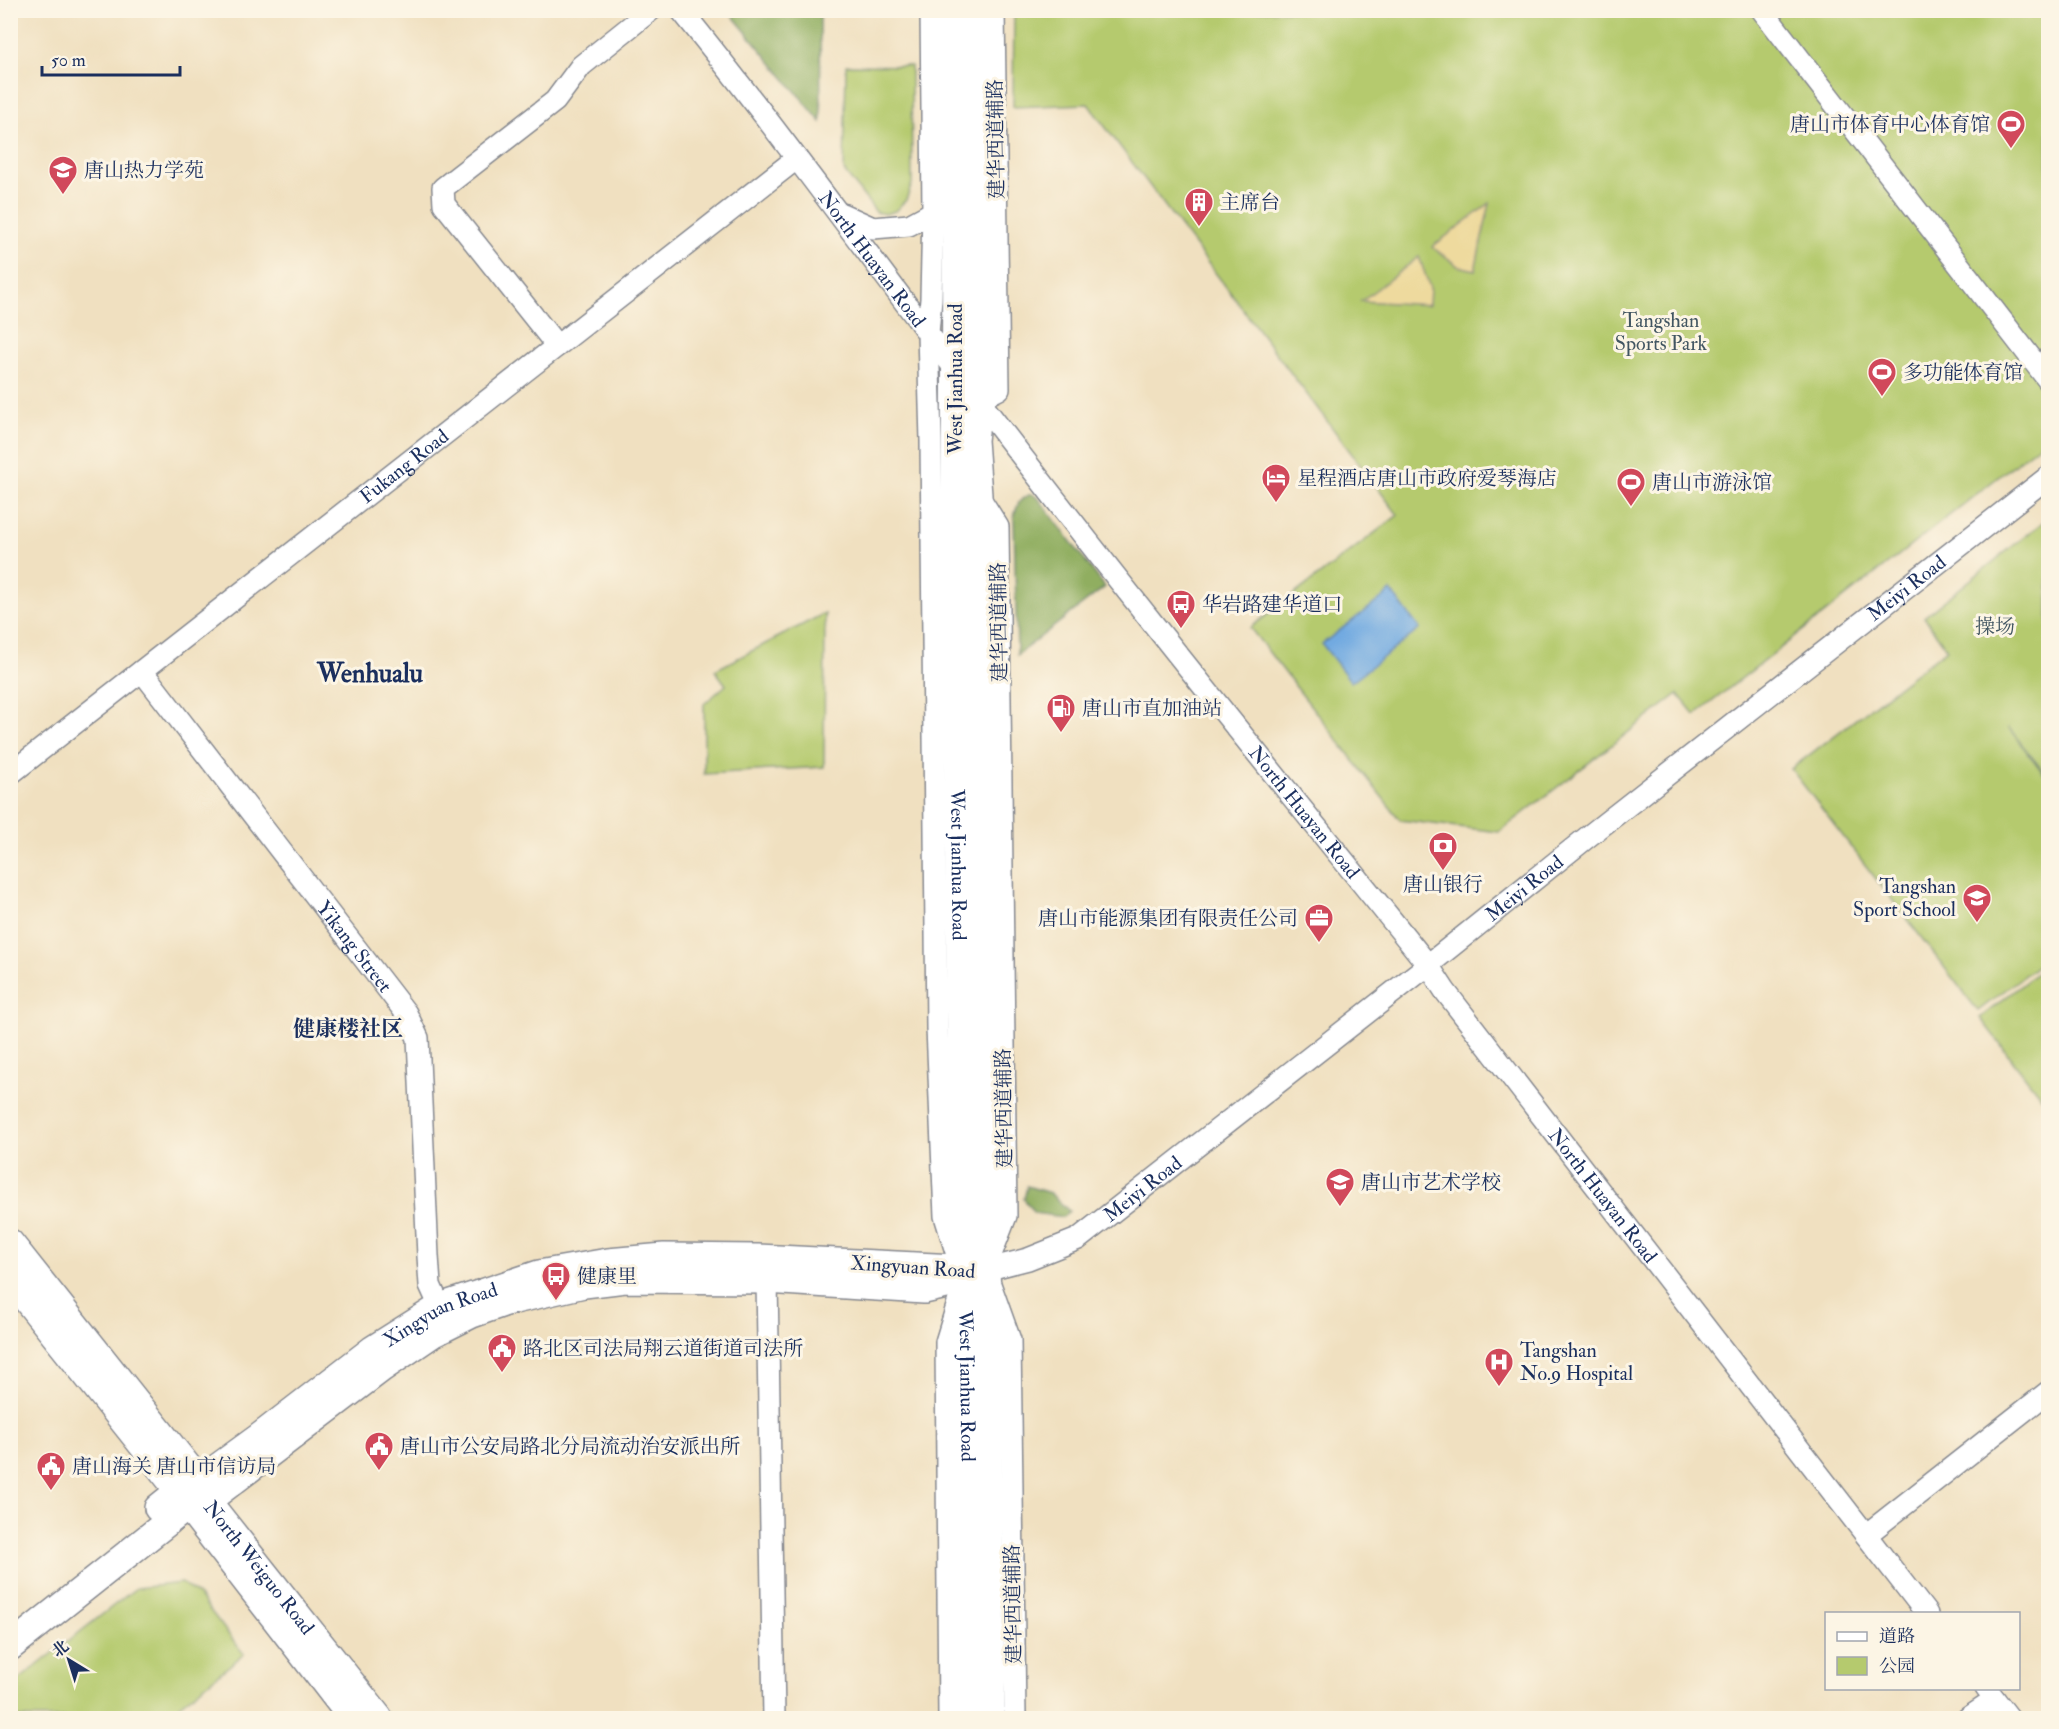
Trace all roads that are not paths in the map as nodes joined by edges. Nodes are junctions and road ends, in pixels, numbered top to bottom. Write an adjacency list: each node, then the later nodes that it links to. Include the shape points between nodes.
1 (651, 10): 13 (street, via 581,66 555,101 443,188 444,204)
2 (681, 10): 8 (street, North Huayan Road)
3 (931, 10): 11 (street)
4 (953, 10): 9 (main road, West Jianhua Road)
5 (973, 10): 16 (main road, West Jianhua Road)
6 (994, 10): 16 (street, 建华西道辅路, via 999,389)
7 (1761, 10): 15 (street)
8 (796, 159): 10 (street, North Huayan Road); 13 (street, Fukang Road)
9 (956, 192): 11 (street); 14 (main road, West Jianhua Road)
10 (838, 212): 11 (street, via 873,228 909,225); 12 (street, North Huayan Road)
11 (933, 212): 12 (street, 建华西道辅路)
12 (928, 333): 14 (street, North Huayan Road); 22 (street, 建华西道辅路, via 937,1028 945,1216)
13 (557, 346): 18 (street, Fukang Road)
14 (956, 370): 16 (street, North Huayan Road); 22 (main road, West Jianhua Road, via 963,1217)
15 (2049, 380)
16 (979, 399): 20 (street, North Huayan Road); 22 (main road, West Jianhua Road, via 974,440 978,495)
17 (2049, 477): 20 (street, Meiyi Road)
18 (142, 670): 19 (street, Fukang Road); 25 (street, Yikang Street, via 406,1013 418,1038 430,1285)
19 (10, 774)
20 (1428, 965): 22 (street, Meiyi Road, via 1078,1239 1028,1258); 28 (street, North Huayan Road)
21 (10, 1243): 27 (main road, North Weiguo Road)
22 (970, 1272): 24 (main road, Xingyuan Road, via 924,1290); 25 (main road, Xingyuan Road, via 758,1258 664,1257 538,1274); 36 (street, via 946,1342); 37 (main road, West Jianhua Road, via 967,1341); 38 (main road, West Jianhua Road); 39 (street, 建华西道辅路, via 1010,1340)
23 (10, 1280): 27 (main road, North Weiguo Road)
24 (768, 1280): 27 (main road, Xingyuan Road, via 625,1279 541,1293 472,1314 432,1334); 35 (street)
25 (440, 1307): 27 (main road, Xingyuan Road, via 372,1350)
26 (2049, 1392): 28 (street)
27 (193, 1495): 30 (main road, Xingyuan Road); 31 (main road, Xingyuan Road); 33 (main road, North Weiguo Road); 34 (main road, North Weiguo Road)
28 (1866, 1535): 29 (street, North Huayan Road)
29 (1925, 1612)
30 (10, 1625)
31 (10, 1647)
32 (1990, 1694): 40 (street); 41 (street); 42 (street)
33 (352, 1719)
34 (379, 1719)
35 (774, 1719)
36 (949, 1719)
37 (972, 1719)
38 (991, 1719)
39 (1015, 1719)
40 (1968, 1719)
41 (1978, 1719)
42 (2009, 1719)

